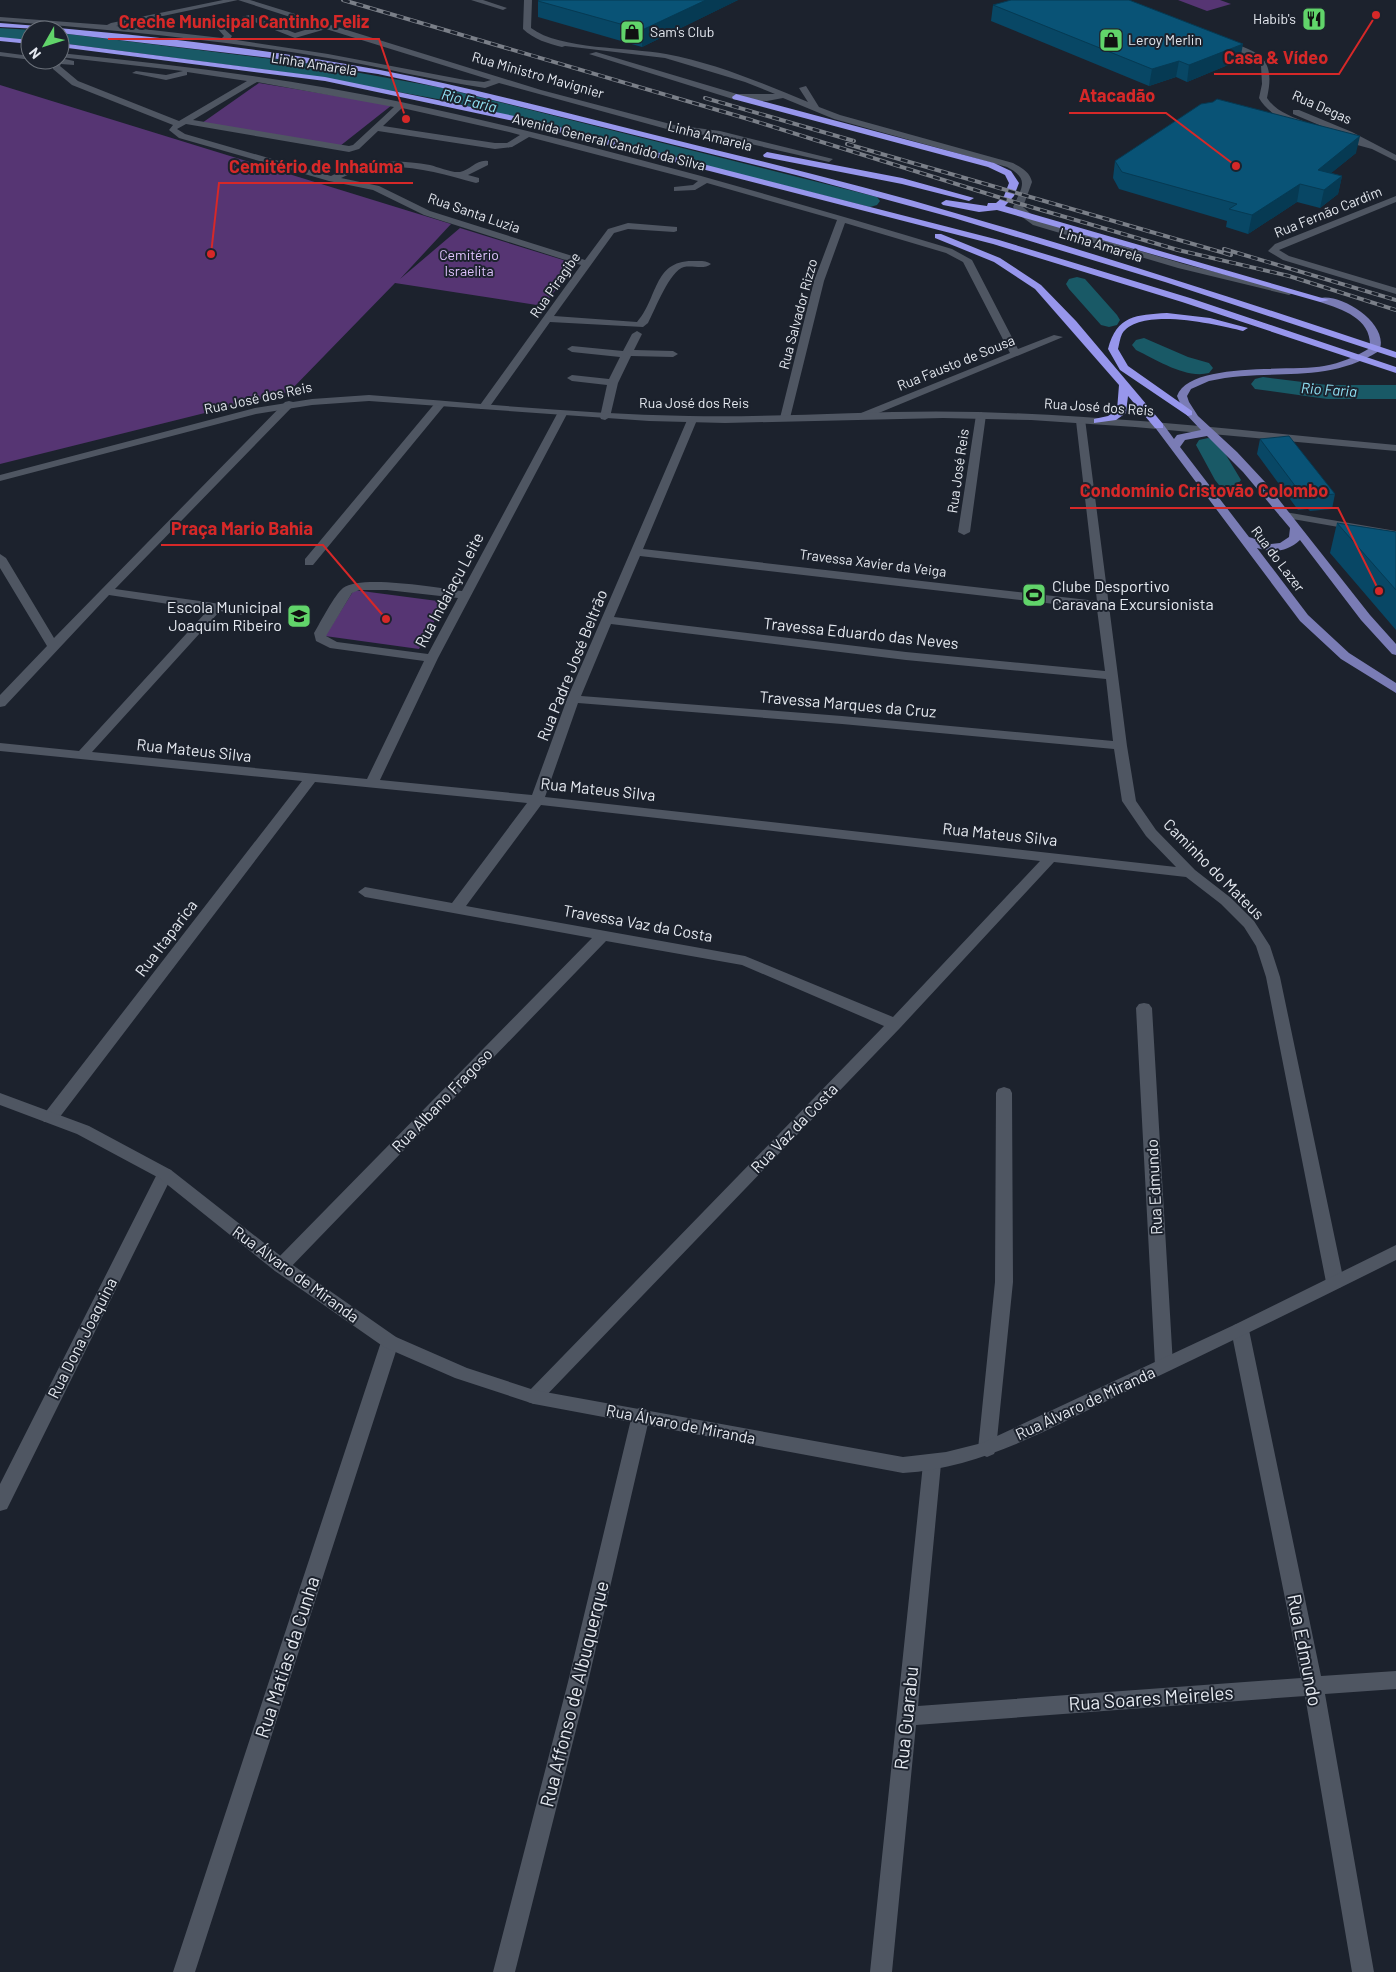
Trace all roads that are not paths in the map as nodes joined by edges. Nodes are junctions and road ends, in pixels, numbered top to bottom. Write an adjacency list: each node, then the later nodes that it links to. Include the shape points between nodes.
1 (234, 0): 10 (street)
2 (242, 0): 9 (street, Rua Ministro Mavignier)
3 (475, 0): 5 (street)
4 (528, 0): 16 (street, via 527,30)
5 (503, 8)
6 (246, 17): 9 (street, via 295,36)
7 (0, 19): 10 (street)
8 (0, 25): 33 (highway, Linha Amarela, via 81,32 351,67)
9 (327, 26): 26 (street, Rua Ministro Mavignier)
10 (100, 28): 15 (street)
11 (222, 28): 15 (street, via 228,36)
12 (1212, 38): 28 (street, Rua Degas, via 1264,63 1268,68)
13 (0, 39): 14 (highway)
14 (20, 41)
15 (224, 42): 26 (street, via 327,56 478,84)
16 (553, 42): 21 (street); 24 (street)
17 (70, 46): 51 (highway, Linha Amarela, via 278,72 390,91 524,121)
18 (0, 53): 19 (street); 20 (street)
19 (20, 53)
20 (20, 56)
21 (666, 56): 24 (street, via 640,59 638,64); 29 (street, via 748,80)
22 (70, 59): 25 (street, Avenida General Candido da Silva)
23 (60, 70): 36 (street, via 76,84)
24 (649, 71): 30 (street)
25 (256, 79): 31 (street, Avenida General Candido da Silva); 36 (street)
26 (498, 80): 43 (street, Rua Ministro Mavignier, via 674,128 720,134)
27 (803, 88): 32 (street)
28 (1266, 88): 34 (street, Rua Degas, via 1263,98); 38 (street, Rua Degas, via 1282,105)
29 (784, 95): 30 (street); 32 (street)
30 (736, 97): 35 (highway)
31 (401, 105): 37 (street); 39 (street, Avenida General Candido da Silva)
32 (816, 108): 35 (street)
33 (546, 109): 41 (highway); 59 (highway, Linha Amarela, via 957,216)
34 (1279, 113): 38 (street); 40 (street, Rua Degas)
35 (834, 120): 41 (highway, via 991,165 1008,173 1014,182 1008,198 997,206 972,208); 52 (street, via 1019,169 1025,173 1028,182)
36 (182, 123): 37 (street, via 344,150 356,147); 46 (street, Rua Santa Luzia, via 173,130 182,136)
37 (377, 128): 39 (street, via 495,146 509,145)
38 (1342, 132): 40 (street, Rua Degas)
39 (526, 135): 48 (street, Avenida General Candido da Silva)
40 (1370, 147): 42 (street, Rua Degas)
41 (729, 148): 58 (highway, via 932,188)
42 (1396, 158)
43 (829, 160)
44 (485, 163): 45 (street)
45 (461, 175): 46 (street, via 422,167 386,166 358,169); 47 (street)
46 (332, 179): 55 (street, Rua Santa Luzia, via 376,188 427,212)
47 (476, 180)
48 (705, 180): 49 (street, via 695,187); 53 (street, Avenida General Candido da Silva)
49 (677, 189)
50 (1396, 199): 57 (street, Rua Fernão Cardim, via 1278,246 1273,252)
51 (845, 203): 63 (highway, Linha Amarela, via 1072,264); 72 (highway, via 974,249 1017,272 1038,287 1065,315)
52 (1018, 207): 58 (street, via 1028,218 1048,227 1223,278); 59 (highway, via 1016,217 1030,226 1187,278)
53 (842, 218): 65 (street, Avenida General Candido da Silva, via 949,251 967,260); 81 (street, Rua Salvador Rizzo, via 819,281)
54 (674, 229): 55 (street, Rua Piragibe, via 628,226 611,231)
55 (587, 264): 60 (street, Rua Piragibe)
56 (706, 264): 60 (street, via 681,264 670,270 643,323 639,325)
57 (1396, 291)
58 (1324, 300): 76 (main road, via 1354,312 1368,322 1377,339 1375,349 1356,361 1329,367 1224,374 1197,382 1186,387 1182,394)
59 (1283, 318): 68 (highway, Linha Amarela)
60 (547, 319): 75 (street, Rua Piragibe)
61 (637, 334): 66 (street)
62 (1058, 337): 65 (street, Rua Fausto de Sousa)
63 (1306, 341): 69 (highway, Linha Amarela); 76 (highway, via 1217,322 1167,316 1138,320 1120,330 1113,349 1124,368)
64 (572, 350): 66 (street)
65 (1016, 353): 78 (street, Rua Fausto de Sousa)
66 (627, 354): 67 (street); 71 (street)
67 (673, 354)
68 (1396, 355)
69 (1396, 370)
70 (572, 378): 71 (street)
71 (613, 383): 80 (street)
72 (1124, 384): 84 (highway, via 1122,411); 85 (highway)
73 (289, 404): 74 (street, Rua José dos Reis, via 369,398); 89 (street, Rua José dos Reis); 98 (street)
74 (440, 404): 75 (street, Rua José dos Reis); 97 (street)
75 (484, 408): 77 (street, Rua José dos Reis)
76 (1188, 413): 86 (main road, Rua do Lazer)
77 (562, 414): 80 (street, Rua José dos Reis); 99 (street, Rua Indaiaçu Leite)
78 (865, 415): 79 (street, Rua José dos Reis); 81 (street, Rua José dos Reis)
79 (981, 415): 83 (street, Rua José dos Reis); 92 (street, Rua José Reis)
80 (605, 417): 82 (street, Rua José dos Reis)
81 (785, 418): 82 (street, Rua José dos Reis)
82 (692, 420): 95 (street, Rua Padre José Beltrão)
83 (1081, 421): 84 (street, Rua José dos Reis); 100 (street, Caminho do Mateus)
84 (1098, 422): 85 (street, Rua José dos Reis)
85 (1159, 426): 86 (street, Rua José dos Reis); 87 (main road, Rua do Lazer)
86 (1211, 432): 87 (main road, via 1181,437); 88 (street, Rua José dos Reis); 90 (main road, Rua do Lazer)
87 (1175, 446): 94 (main road, Rua do Lazer)
88 (1396, 448)
89 (0, 478)
90 (1286, 515): 91 (main road, Rua do Lazer); 93 (street)
91 (1296, 528): 94 (main road, via 1295,538 1282,547 1268,548); 105 (main road, Rua do Lazer)
92 (964, 532)
93 (1396, 534)
94 (1244, 539): 108 (main road, Rua do Lazer, via 1316,631 1351,660)
95 (637, 552): 100 (street, Travessa Xavier da Veiga); 103 (street, Rua Padre José Beltrão)
96 (0, 558): 104 (street)
97 (309, 562)
98 (106, 591): 101 (street); 104 (street)
99 (464, 595): 106 (street, Rua Indaiaçu Leite); 106 (street, via 370,585 354,587 348,590 320,633 320,638 334,645)
100 (1104, 606): 107 (street, Caminho do Mateus)
101 (217, 607): 102 (street); 113 (street)
102 (242, 610)
103 (607, 620): 107 (street, Travessa Eduardo das Neves, via 906,656); 109 (street, Rua Padre José Beltrão)
104 (53, 646): 110 (street)
105 (1396, 651)
106 (432, 658): 115 (street, Rua Indaiaçu Leite)
107 (1112, 676): 111 (street, Caminho do Mateus)
108 (1396, 689)
109 (573, 699): 111 (street, Travessa Marques da Cruz); 116 (street, Rua Padre José Beltrão)
110 (0, 703)
111 (1120, 746): 118 (street, Caminho do Mateus, via 1130,801 1151,833)
112 (0, 747): 113 (street, Rua Mateus Silva)
113 (80, 756): 114 (street, Rua Mateus Silva)
114 (310, 779): 115 (street, Rua Mateus Silva); 126 (street, Rua Itaparica)
115 (371, 784): 116 (street, Rua Mateus Silva)
116 (537, 800): 117 (street, Rua Mateus Silva); 120 (street, Rua Padre José Beltrão)
117 (1052, 857): 118 (street, Rua Mateus Silva); 123 (street, Rua Vaz da Costa)
118 (1190, 873): 130 (street, Caminho do Mateus, via 1226,901 1249,924 1263,946 1273,977)
119 (365, 892): 120 (street, Travessa Vaz da Costa)
120 (457, 906): 121 (street, Travessa Vaz da Costa)
121 (603, 935): 123 (street, Travessa Vaz da Costa, via 745,961); 129 (street, Rua Albano Fragoso)
122 (1144, 1008): 133 (street, Rua Edmundo)
123 (895, 1024): 134 (street, Rua Vaz da Costa)
124 (1004, 1093): 136 (street, via 1004,1282)
125 (0, 1099): 126 (street, Rua Álvaro de Miranda)
126 (50, 1118): 127 (street, Rua Álvaro de Miranda, via 83,1130)
127 (165, 1174): 129 (street, Rua Álvaro de Miranda); 138 (street, Rua Dona Joaquina)
128 (1396, 1252): 130 (street, Rua Álvaro de Miranda)
129 (281, 1266): 132 (street, Rua Álvaro de Miranda)
130 (1335, 1282): 131 (street, Rua Álvaro de Miranda)
131 (1240, 1330): 133 (street, Rua Álvaro de Miranda); 140 (street, Rua Edmundo)
132 (390, 1342): 134 (street, Rua Álvaro de Miranda, via 461,1373); 142 (street, Rua Matias da Cunha)
133 (1164, 1366): 136 (street, Rua Álvaro de Miranda)
134 (534, 1397): 135 (street, Rua Álvaro de Miranda)
135 (641, 1415): 137 (street, Rua Álvaro de Miranda, via 877,1461 903,1465); 143 (street, Rua Affonso de Albuquerque, via 578,1682)
136 (987, 1449): 137 (street, Rua Álvaro de Miranda)
137 (932, 1464): 141 (street, Rua Guarabu)
138 (0, 1503)
139 (1396, 1680): 140 (street, Rua Soares Meireles)
140 (1313, 1686): 141 (street, Rua Soares Meireles); 145 (street, Rua Edmundo)
141 (906, 1716): 144 (street, Rua Guarabu)
142 (184, 1972)
143 (504, 1972)
144 (881, 1972)
145 (1363, 1972)

